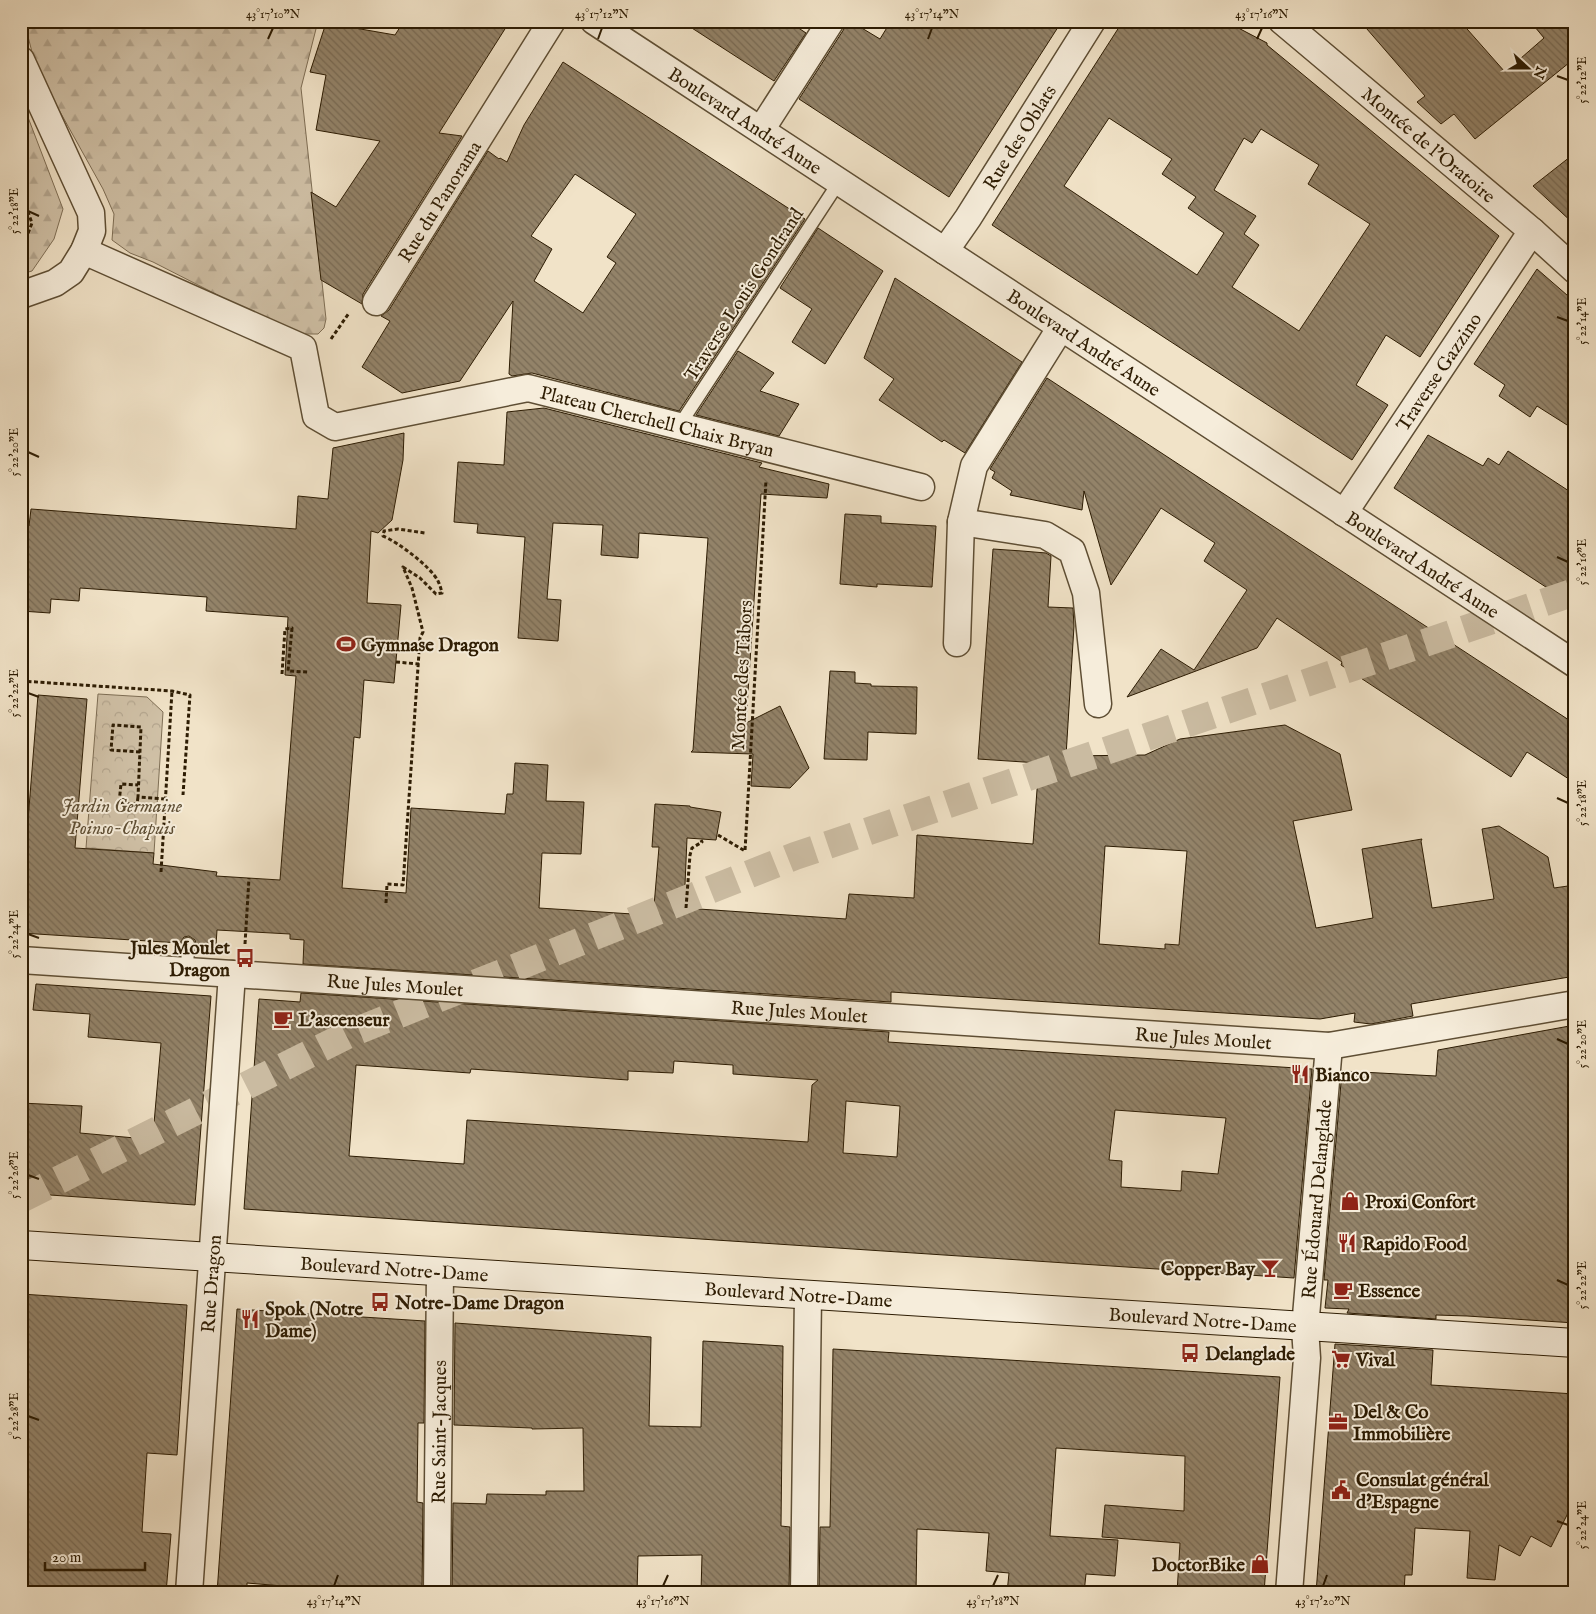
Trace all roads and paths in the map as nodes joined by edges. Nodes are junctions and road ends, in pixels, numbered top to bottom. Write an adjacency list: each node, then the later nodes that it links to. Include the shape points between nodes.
1 (552, 21): 16 (street, Rue du Panorama)
2 (594, 21): 7 (street, Boulevard André Aune)
3 (831, 21): 7 (street)
4 (1092, 21): 12 (street, Rue des Oblats)
5 (1282, 21): 10 (street, Montée de l'Oratoire)
6 (21, 60): 11 (street, via 90,213 92,231)
7 (761, 130): 8 (street, Boulevard André Aune)
8 (839, 182): 12 (street, Boulevard André Aune); 19 (lane, Traverse Louis Gondrand)
9 (21, 193): 13 (path, via 32,223)
10 (1532, 231): 14 (street, Montée de l'Oratoire); 22 (street, Traverse Gazzino)
11 (84, 250): 15 (street, via 71,272 55,283); 18 (street)
12 (945, 251): 17 (street, Boulevard André Aune)
13 (21, 252)
14 (1575, 270)
15 (21, 295)
16 (376, 302): 18 (path, via 356,303 327,345)
17 (1061, 327): 22 (street, Boulevard André Aune); 23 (street, via 974,466)
18 (303, 348): 19 (street, Plateau Cherchell Chaix Bryan, via 316,416 335,427 528,388)
19 (679, 426): 21 (street, Plateau Cherchell Chaix Bryan)
20 (766, 479): 39 (path, Montée des Tabors, via 744,851)
21 (920, 487)
22 (1344, 513): 28 (street, Boulevard André Aune)
23 (961, 522): 25 (street); 33 (street, via 1044,535 1072,551 1086,592)
24 (425, 534): 27 (path, via 398,529 384,531 383,536 410,552 438,580 442,592 436,594 403,567 423,632)
25 (957, 643)
26 (396, 662): 27 (path)
27 (419, 664): 43 (path, via 403,885 387,884)
28 (1575, 664)
29 (308, 672): 30 (path, via 288,671 292,628 285,629)
30 (282, 674)
31 (21, 681): 32 (path)
32 (172, 691): 36 (path, via 190,695); 38 (path)
33 (1098, 704)
34 (140, 752): 34 (path, via 141,727 113,725 111,750); 35 (path)
35 (138, 786): 37 (path); 37 (path, via 121,784 119,803 137,804)
36 (183, 795)
37 (138, 797): 38 (path)
38 (165, 799): 41 (path)
39 (718, 835)
40 (701, 840): 44 (path, via 692,848 690,856)
41 (161, 872)
42 (249, 878): 45 (path)
43 (386, 903)
44 (686, 908)
45 (245, 932)
46 (188, 944): 48 (lane)
47 (21, 960): 48 (street, Rue Jules Moulet)
48 (187, 971): 49 (street, Rue Jules Moulet)
49 (232, 974): 51 (street, Rue Jules Moulet); 53 (street, Rue Dragon)
50 (1575, 1004): 51 (street, Rue Jules Moulet)
51 (1328, 1046): 56 (street, Rue Édouard Delanglade)
52 (21, 1245): 53 (street, Boulevard Notre-Dame)
53 (213, 1257): 54 (street, Boulevard Notre-Dame); 58 (street, Rue Dragon)
54 (440, 1272): 55 (street, Boulevard Notre-Dame); 59 (street, Rue Saint-Jacques)
55 (808, 1296): 56 (street, Boulevard Notre-Dame); 60 (street)
56 (1305, 1328): 57 (street, Boulevard Notre-Dame); 61 (street, Rue Édouard Delanglade, via 1307,1358)
57 (1575, 1343)
58 (189, 1593)
59 (437, 1593)
60 (804, 1593)
61 (1290, 1593)

